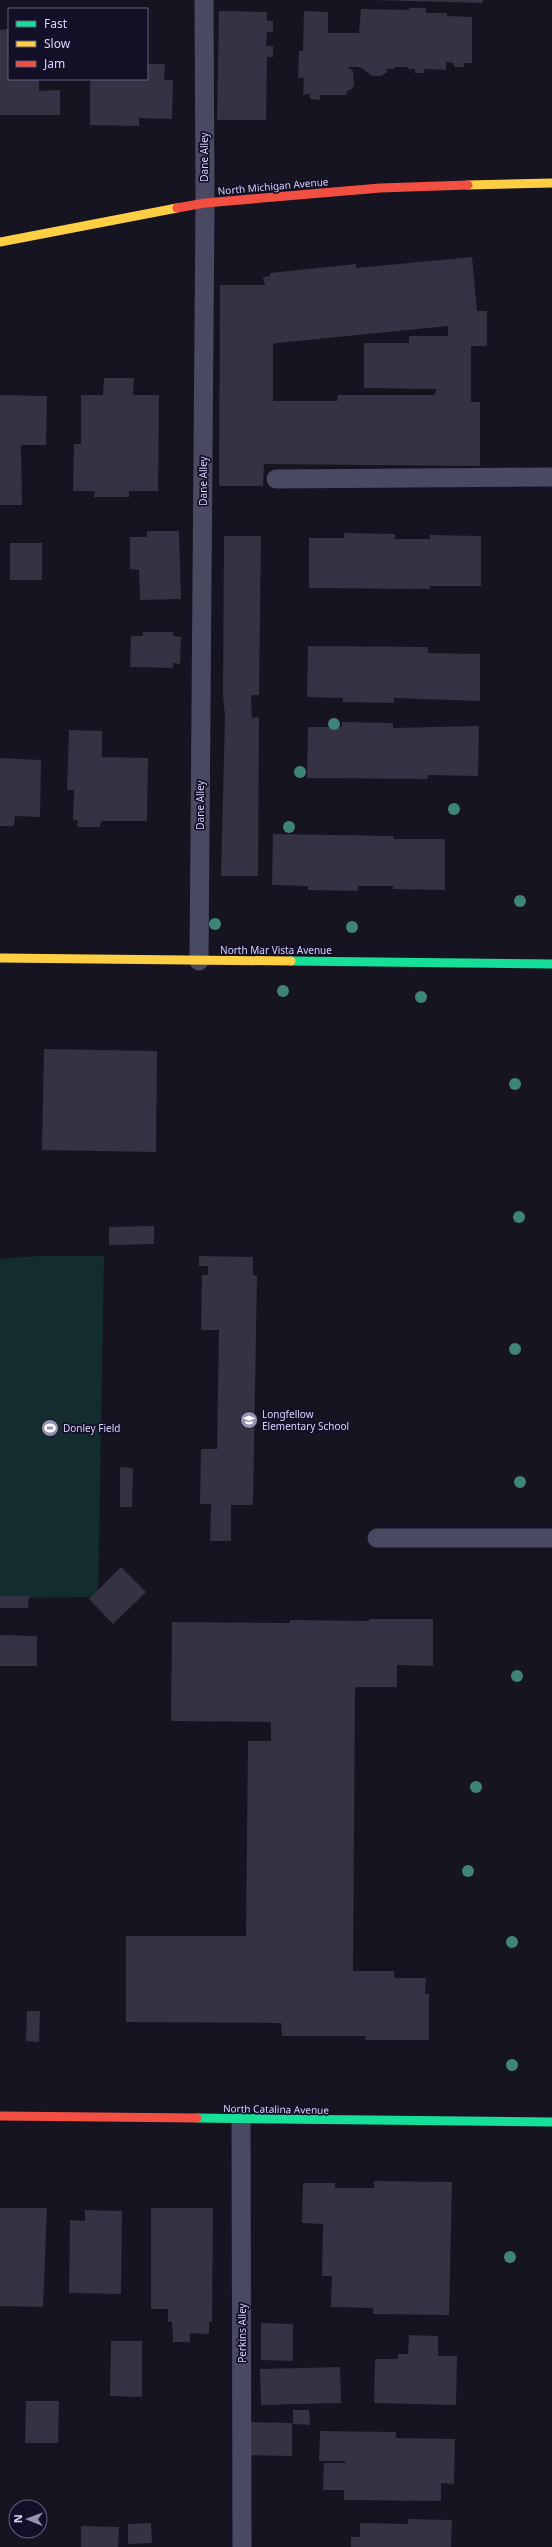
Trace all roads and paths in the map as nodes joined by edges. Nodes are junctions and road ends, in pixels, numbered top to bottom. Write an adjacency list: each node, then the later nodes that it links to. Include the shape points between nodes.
1 (204, 0): 3 (lane, Dane Alley)
2 (552, 184): 3 (street, North Michigan Avenue, via 380,188)
3 (205, 203): 4 (street, North Michigan Avenue); 8 (lane, Dane Alley)
4 (0, 242)
5 (552, 477): 6 (lane)
6 (276, 479)
7 (0, 958): 8 (street, North Mar Vista Avenue)
8 (199, 961): 9 (street, North Mar Vista Avenue)
9 (552, 964)
10 (377, 1538): 11 (lane)
11 (552, 1538)
12 (0, 2116): 13 (street, North Catalina Avenue)
13 (241, 2119): 14 (street, North Catalina Avenue); 15 (lane, Perkins Alley)
14 (552, 2122)
15 (242, 2547)

